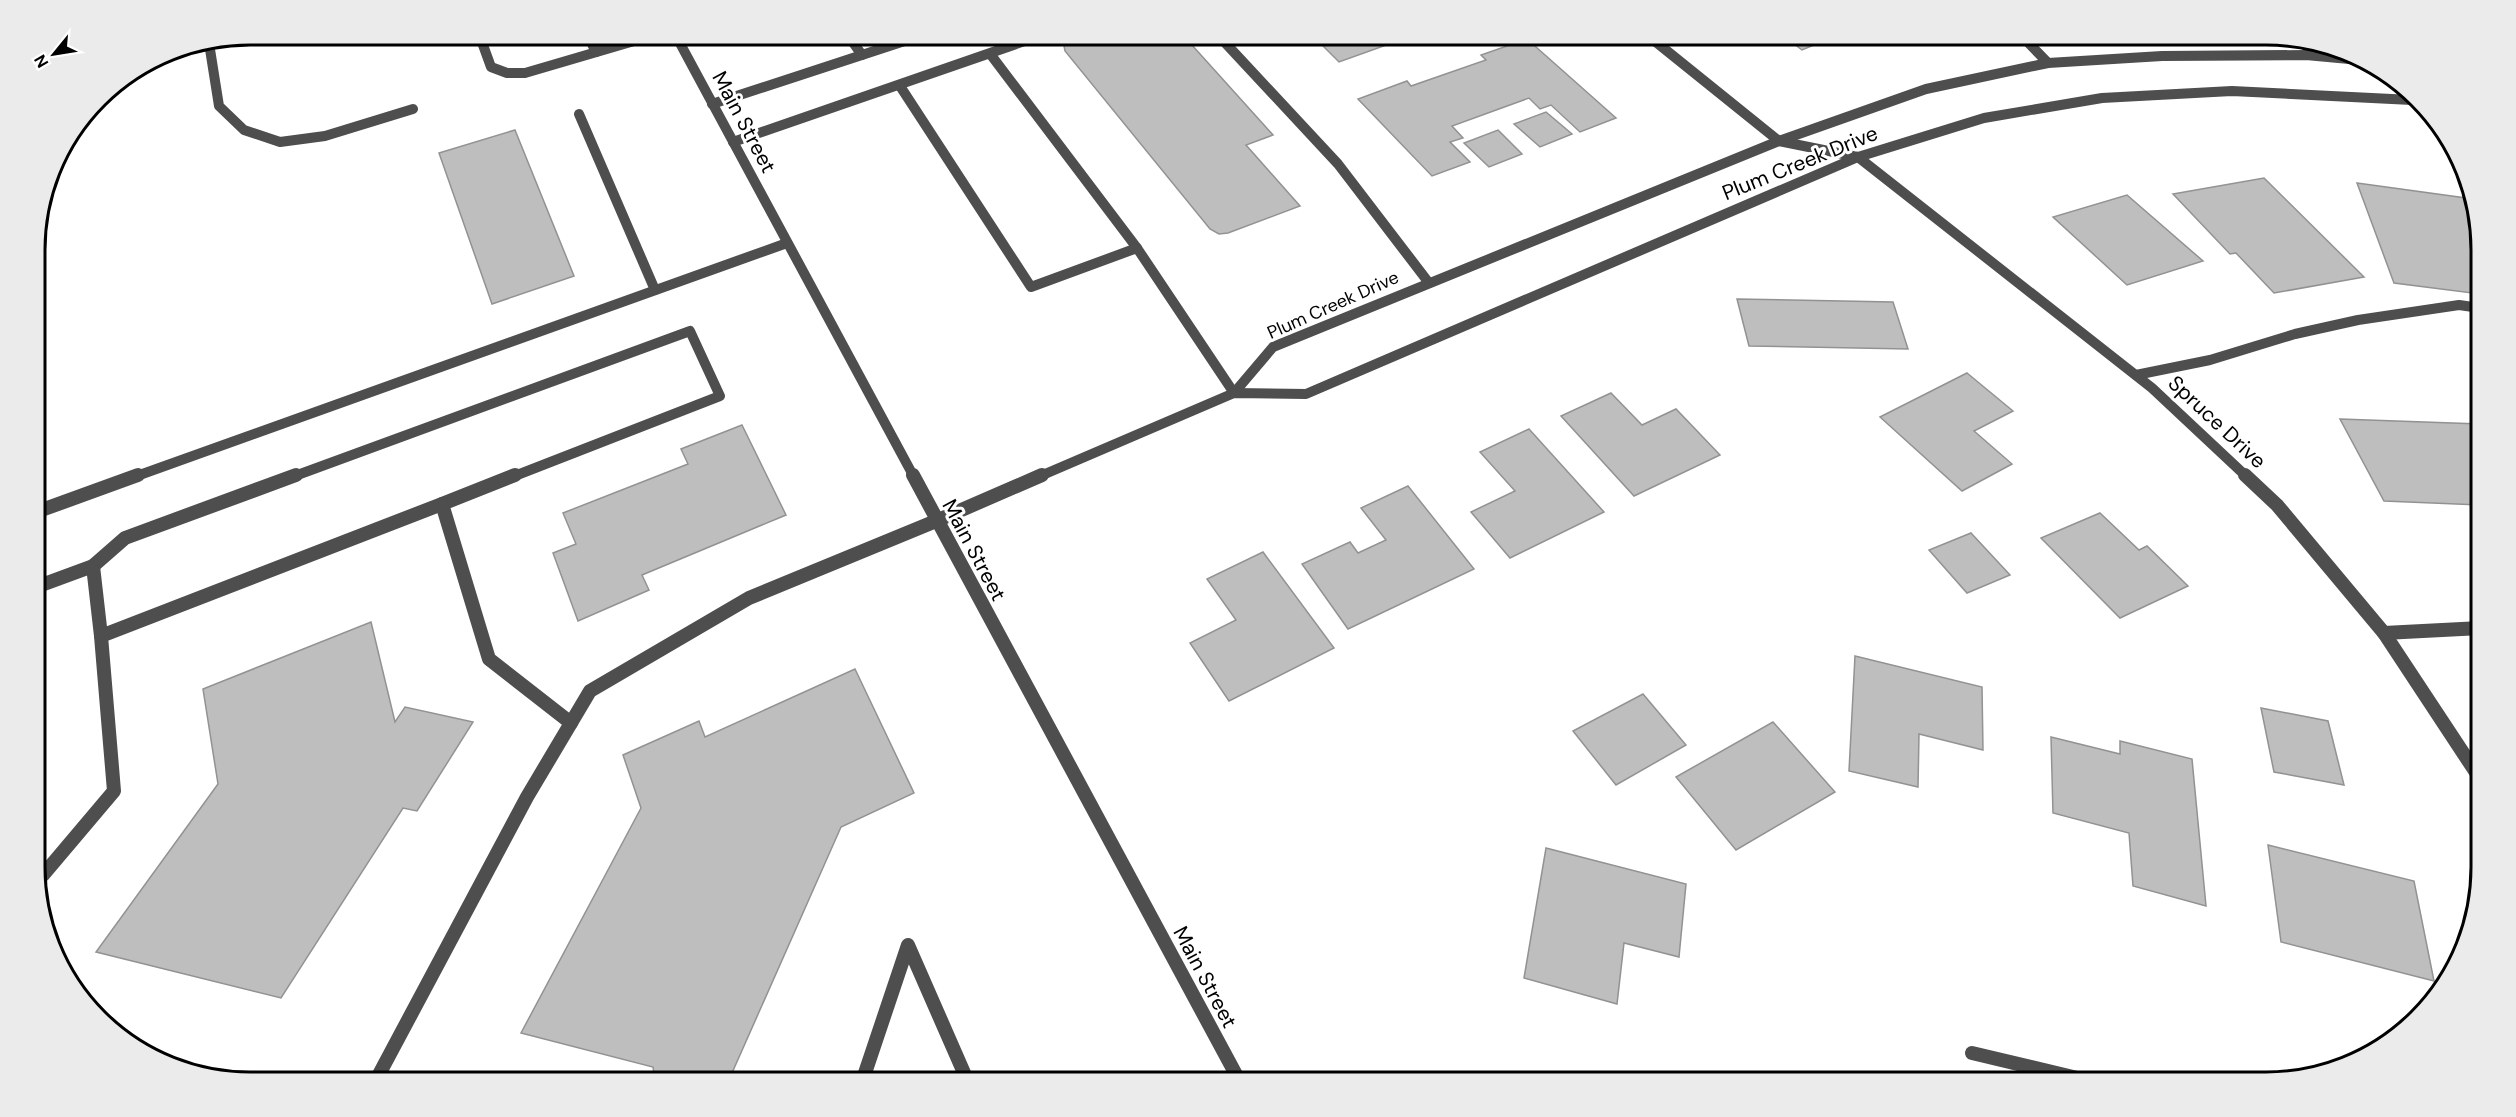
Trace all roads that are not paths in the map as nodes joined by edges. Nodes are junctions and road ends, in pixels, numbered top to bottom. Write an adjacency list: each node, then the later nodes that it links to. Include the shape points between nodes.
1 (483, 45): 12 (street, via 491,67 507,73 525,73)
2 (592, 45): 12 (street)
3 (620, 45): 12 (street)
4 (681, 45): 19 (street, Main Street)
5 (855, 45): 13 (street)
6 (892, 45): 13 (street)
7 (1017, 45): 14 (street)
8 (1227, 45): 27 (street, via 1338,164)
9 (1660, 45): 22 (street)
10 (2031, 45): 16 (street)
11 (210, 49): 20 (street, via 219,106 244,130 280,142 325,136)
12 (596, 52)
13 (862, 55): 19 (street)
14 (991, 55): 17 (street); 26 (street)
15 (2335, 58): 16 (street, Plum Creek Drive, via 2162,56)
16 (2048, 63): 22 (street, Plum Creek Drive, via 1926,89)
17 (900, 86): 23 (street); 26 (street, via 1031,287)
18 (2405, 100): 24 (street, Plum Creek Drive, via 2232,91 2102,98 1984,118)
19 (712, 104): 23 (street, Main Street)
20 (413, 109)
21 (579, 114): 28 (street)
22 (1779, 141): 24 (street); 27 (street, Plum Creek Drive)
23 (733, 142): 25 (street, Main Street)
24 (1858, 157): 30 (street, Spruce Drive); 31 (street, Plum Creek Drive, via 1306,394)
25 (787, 243): 28 (street); 34 (street, Main Street)
26 (1137, 248): 31 (street)
27 (1429, 283): 31 (street, Plum Creek Drive, via 1273,347)
28 (656, 290): 33 (street)
29 (2471, 307): 30 (street, via 2459,305 2358,320 2210,360)
30 (2136, 375): 38 (street, Spruce Drive, via 2277,505)
31 (1234, 393): 34 (street, Plum Creek Drive)
32 (442, 504): 35 (street, via 720,396 690,331 125,538); 39 (street); 40 (street, via 489,659)
33 (45, 509)
34 (936, 521): 40 (street, Plum Creek Drive, via 749,598 590,691); 47 (street, Main Street)
35 (93, 566): 36 (street); 39 (street)
36 (45, 584)
37 (2471, 629): 38 (street)
38 (2384, 633): 41 (street, Spruce Drive)
39 (101, 636): 42 (street, via 114,791)
40 (571, 723): 44 (street, Plum Creek Drive, via 527,797)
41 (2471, 765)
42 (45, 872)
43 (1972, 1053): 48 (street)
44 (380, 1072)
45 (865, 1072): 46 (street, via 908,945)
46 (964, 1072)
47 (1235, 1072)
48 (2052, 1072)

